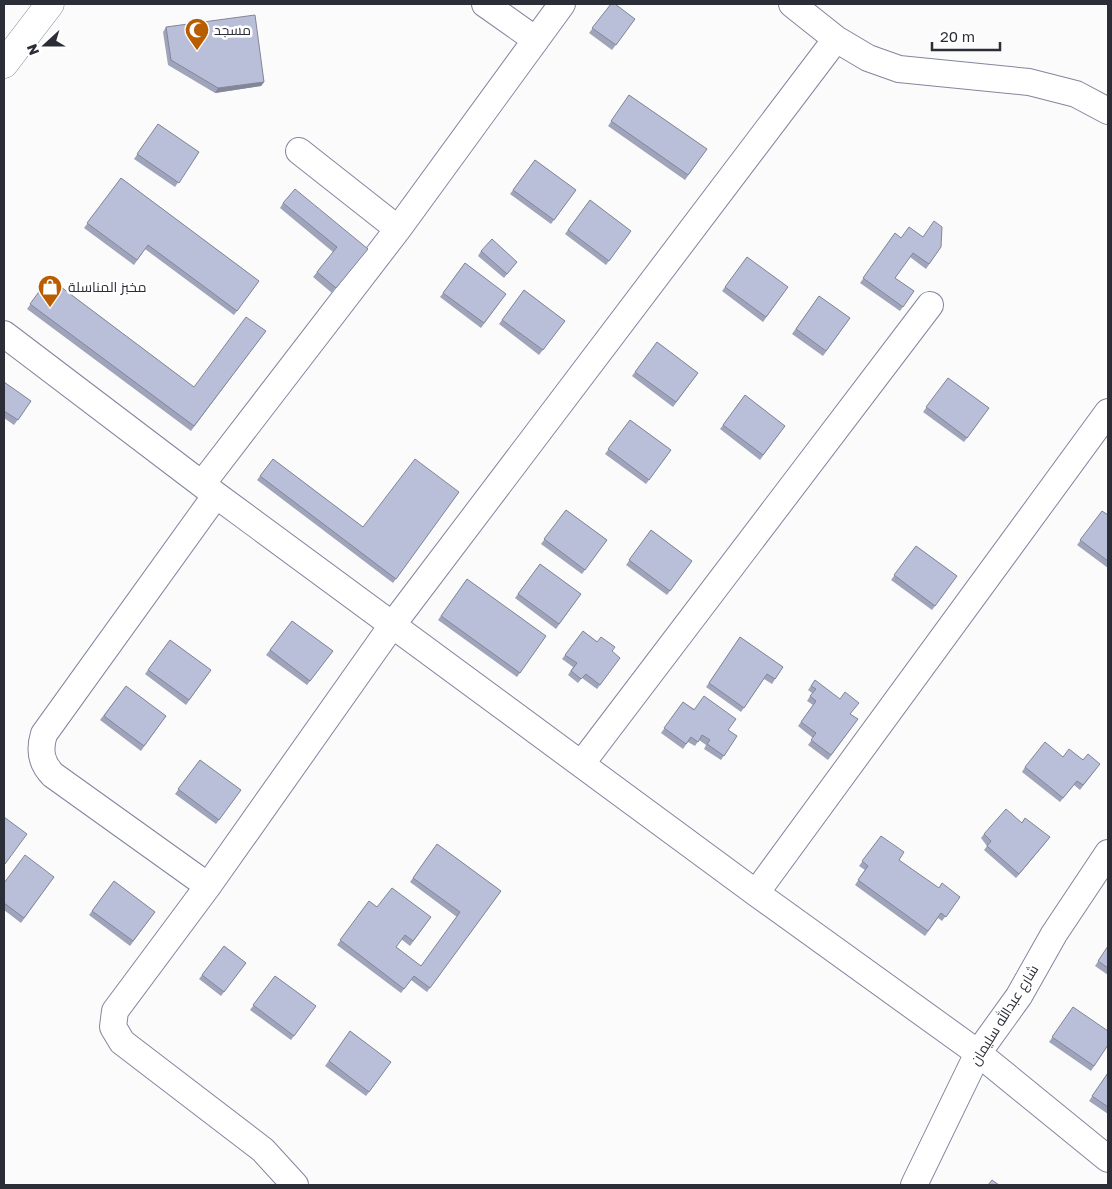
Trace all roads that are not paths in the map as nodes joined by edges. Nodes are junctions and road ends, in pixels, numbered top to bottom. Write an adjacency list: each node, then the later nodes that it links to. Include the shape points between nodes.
1 (50, 4): 7 (highway)
2 (485, 4): 5 (street)
3 (562, 4): 5 (street)
4 (792, 4): 6 (street)
5 (536, 40): 10 (street)
6 (836, 40): 8 (street, via 868,58 899,69 1029,82 1076,94); 15 (street)
7 (4, 64)
8 (1108, 111)
9 (299, 151): 10 (street)
10 (398, 229): 14 (street)
11 (930, 305): 16 (street)
12 (4, 334): 14 (street)
13 (1108, 412): 19 (street)
14 (209, 490): 15 (street); 18 (street, via 44,734 41,749 44,764 53,775)
15 (393, 624): 16 (street); 18 (street)
16 (582, 763): 19 (street)
17 (1106, 859): 20 (street, شارع عبدالله سليمان, via 1054,934 1019,996)
18 (208, 886): 22 (street, via 115,1011 113,1027 122,1042 263,1150)
19 (756, 893): 20 (street)
20 (978, 1053): 21 (street); 23 (street, شارع عبدالله سليمان)
21 (1108, 1159)
22 (295, 1185)
23 (914, 1185)

